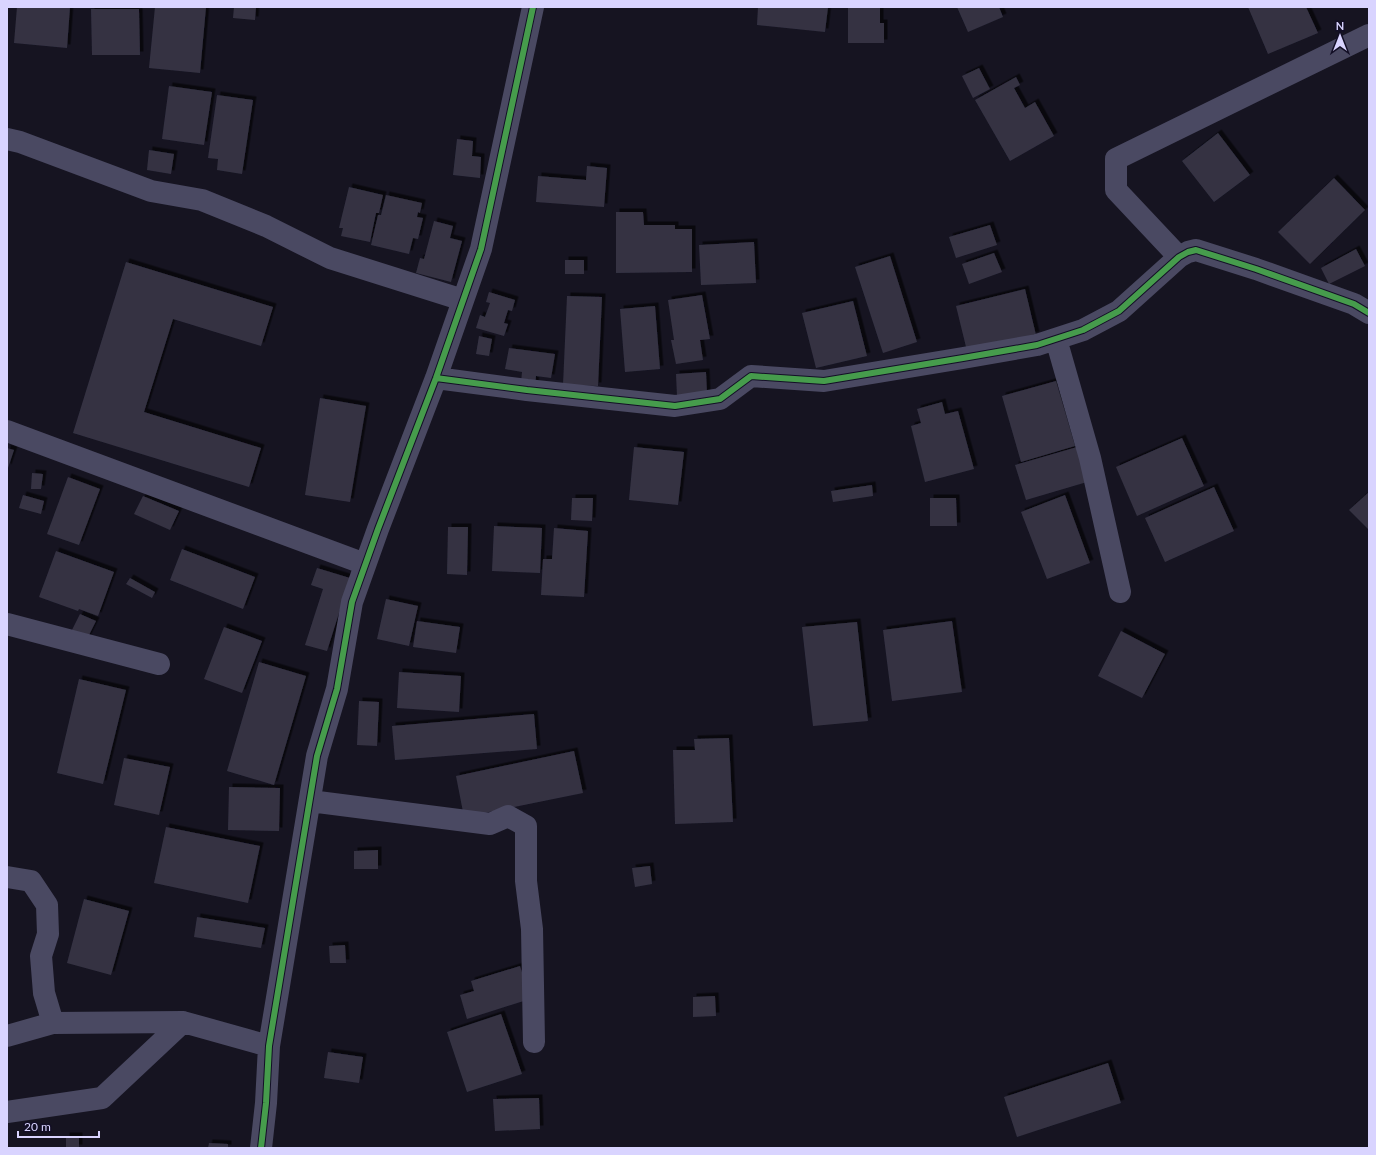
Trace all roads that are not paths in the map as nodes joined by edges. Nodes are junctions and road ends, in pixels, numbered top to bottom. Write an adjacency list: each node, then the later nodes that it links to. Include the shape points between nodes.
1 (533, 7): 5 (street, via 480,249)
2 (1369, 35): 4 (street, via 1116,159 1116,190)
3 (7, 139): 5 (street, via 150,191 202,200 266,226 330,258)
4 (1179, 257): 6 (street, via 1196,250 1354,304); 7 (street, via 1119,311 1083,330)
5 (463, 300): 8 (street)
6 (1369, 313)
7 (1056, 339): 8 (street, via 971,357 824,381 751,376 720,399 675,406); 11 (street, via 1090,458)
8 (436, 378): 10 (street)
9 (7, 431): 10 (street)
10 (365, 564): 14 (street, via 352,602 337,689 317,756)
11 (1120, 592)
12 (7, 624): 13 (street)
13 (158, 664)
14 (310, 801): 19 (street, via 490,824 508,816 526,826 526,881 532,928); 20 (street)
15 (7, 877): 17 (street, via 31,881 47,905 48,934 41,956 44,993)
16 (183, 1022): 17 (street); 20 (street); 21 (street, via 102,1098)
17 (52, 1023): 18 (street)
18 (7, 1036)
19 (534, 1042)
20 (269, 1046): 22 (street)
21 (7, 1112)
22 (260, 1148)

